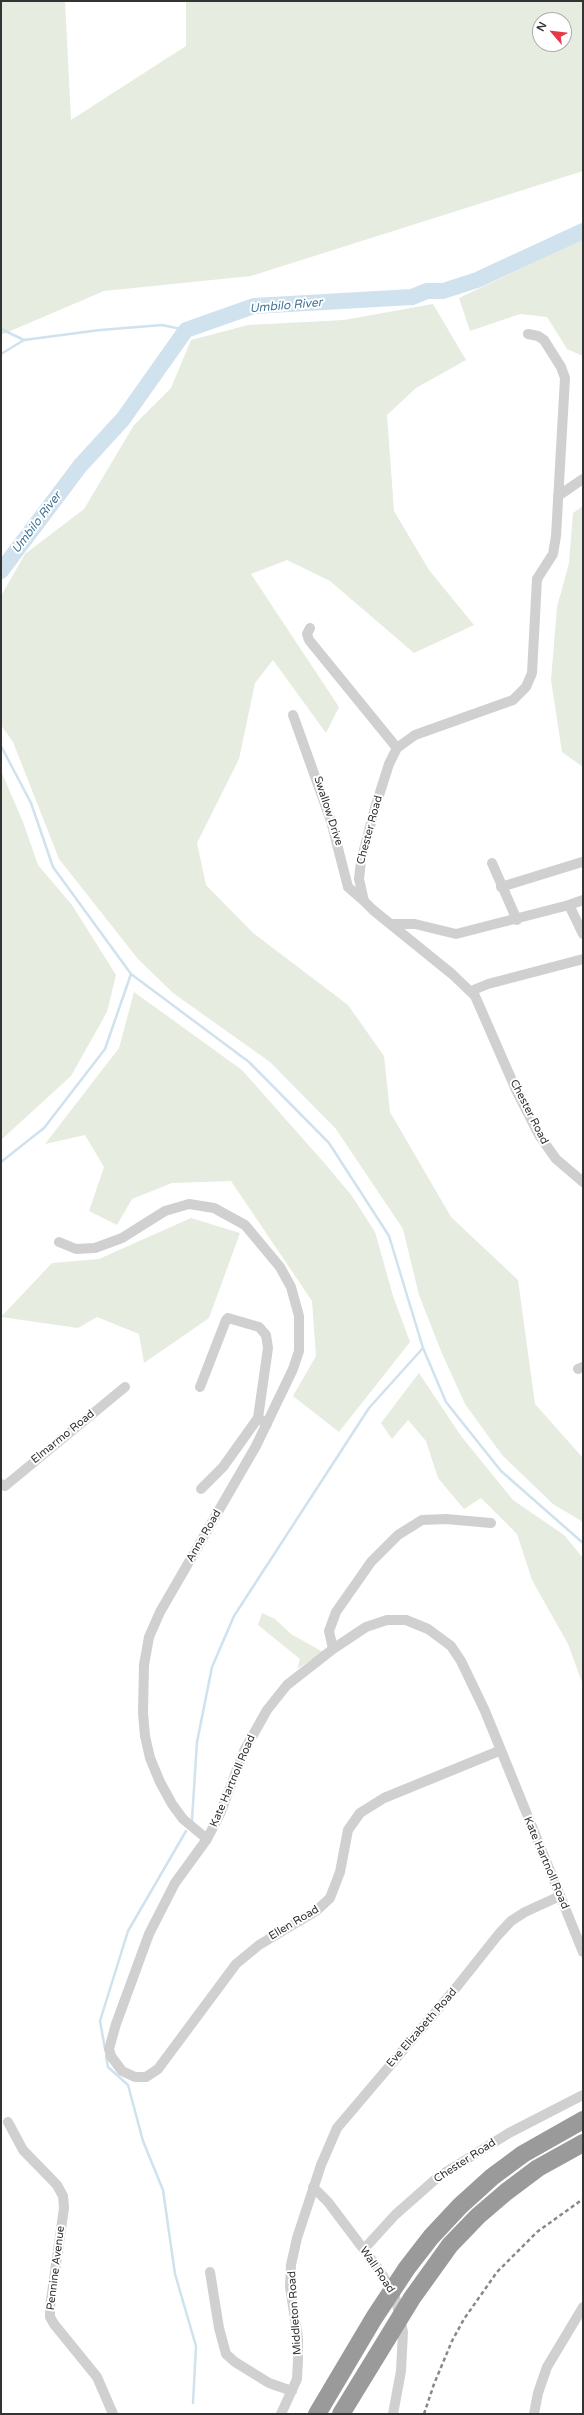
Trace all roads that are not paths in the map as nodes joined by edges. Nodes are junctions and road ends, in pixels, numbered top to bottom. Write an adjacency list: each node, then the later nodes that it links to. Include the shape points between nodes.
1 (528, 334): 3 (street, via 544,340 564,374)
2 (583, 479): 3 (street)
3 (558, 496): 6 (street, Chester Road, via 554,550 537,579 532,672 521,693 502,705 415,735)
4 (310, 628): 6 (street, via 309,640)
5 (293, 716): 11 (street, Swallow Drive, via 331,821 347,884 353,893)
6 (397, 748): 11 (street, Chester Road, via 389,764 361,861 359,885)
7 (582, 862): 9 (street)
8 (492, 863): 9 (street)
9 (501, 887): 13 (street)
10 (583, 900): 12 (street)
11 (364, 901): 14 (street, Chester Road)
12 (569, 906): 13 (street); 15 (street)
13 (516, 920): 14 (street, via 456,934 415,924)
14 (390, 924): 17 (street, Chester Road)
15 (583, 934)
16 (583, 959): 17 (street, via 488,984)
17 (471, 991): 18 (street, Chester Road, via 482,1008 514,1085 539,1135 556,1159)
18 (583, 1182)
19 (59, 1242): 23 (street, Anna Road, via 80,1249 107,1245 165,1211 189,1204 205,1205 225,1212 254,1234 285,1275 299,1316 298,1360)
20 (125, 1387): 24 (street, Elmarmo Road)
21 (200, 1387): 22 (street, via 228,1318 259,1328 266,1335 268,1348)
22 (258, 1418): 23 (street); 25 (street, via 223,1467)
23 (267, 1424): 29 (street, Anna Road, via 160,1612 149,1637 144,1665 143,1713 150,1758 172,1804 183,1819)
24 (2, 1487)
25 (200, 1489)
26 (491, 1523): 27 (street, via 446,1519 422,1520 398,1535 374,1558 336,1612 329,1631)
27 (333, 1649): 28 (street, Kate Hartnoll Road, via 366,1627 387,1620 406,1620 437,1634 461,1661); 29 (street, Kate Hartnoll Road, via 287,1685 267,1710 244,1751 220,1814)
28 (499, 1751): 30 (street, Kate Hartnoll Road); 32 (street, Ellen Road, via 384,1798 360,1814 348,1830 336,1887 325,1904 259,1945 236,1964 166,2061 158,2070)
29 (207, 1839): 32 (street, Kate Hartnoll Road, via 174,1883 149,1934 109,2049 122,2071 135,2077)
30 (560, 1896): 31 (street, Kate Hartnoll Road); 37 (street, Eve Elizabeth Road, via 525,1912 511,1921 498,1935 337,2128)
31 (583, 1952)
32 (146, 2077)
33 (583, 2095): 38 (street, Chester Road, via 508,2133 438,2176 395,2215)
34 (583, 2120): 44 (highway, via 523,2154 492,2177 431,2237 374,2318)
35 (8, 2122): 42 (street, Pennine Avenue, via 23,2150 57,2185 63,2196 64,2208 50,2317 97,2377)
36 (583, 2143): 45 (highway, via 538,2168 506,2192 450,2245 412,2298)
37 (314, 2188): 38 (street, Wall Road); 41 (street, Middleton Road, via 291,2265 290,2287 298,2338 297,2379)
38 (364, 2249): 46 (street, Wall Road, via 386,2279 397,2301 403,2332 401,2371)
39 (210, 2272): 41 (street, via 226,2354 269,2383)
40 (583, 2307): 47 (street, via 547,2367 538,2392)
41 (292, 2391): 43 (street, Middleton Road)
42 (114, 2414)
43 (281, 2414)
44 (317, 2414)
45 (341, 2414)
46 (392, 2414)
47 (534, 2414)

